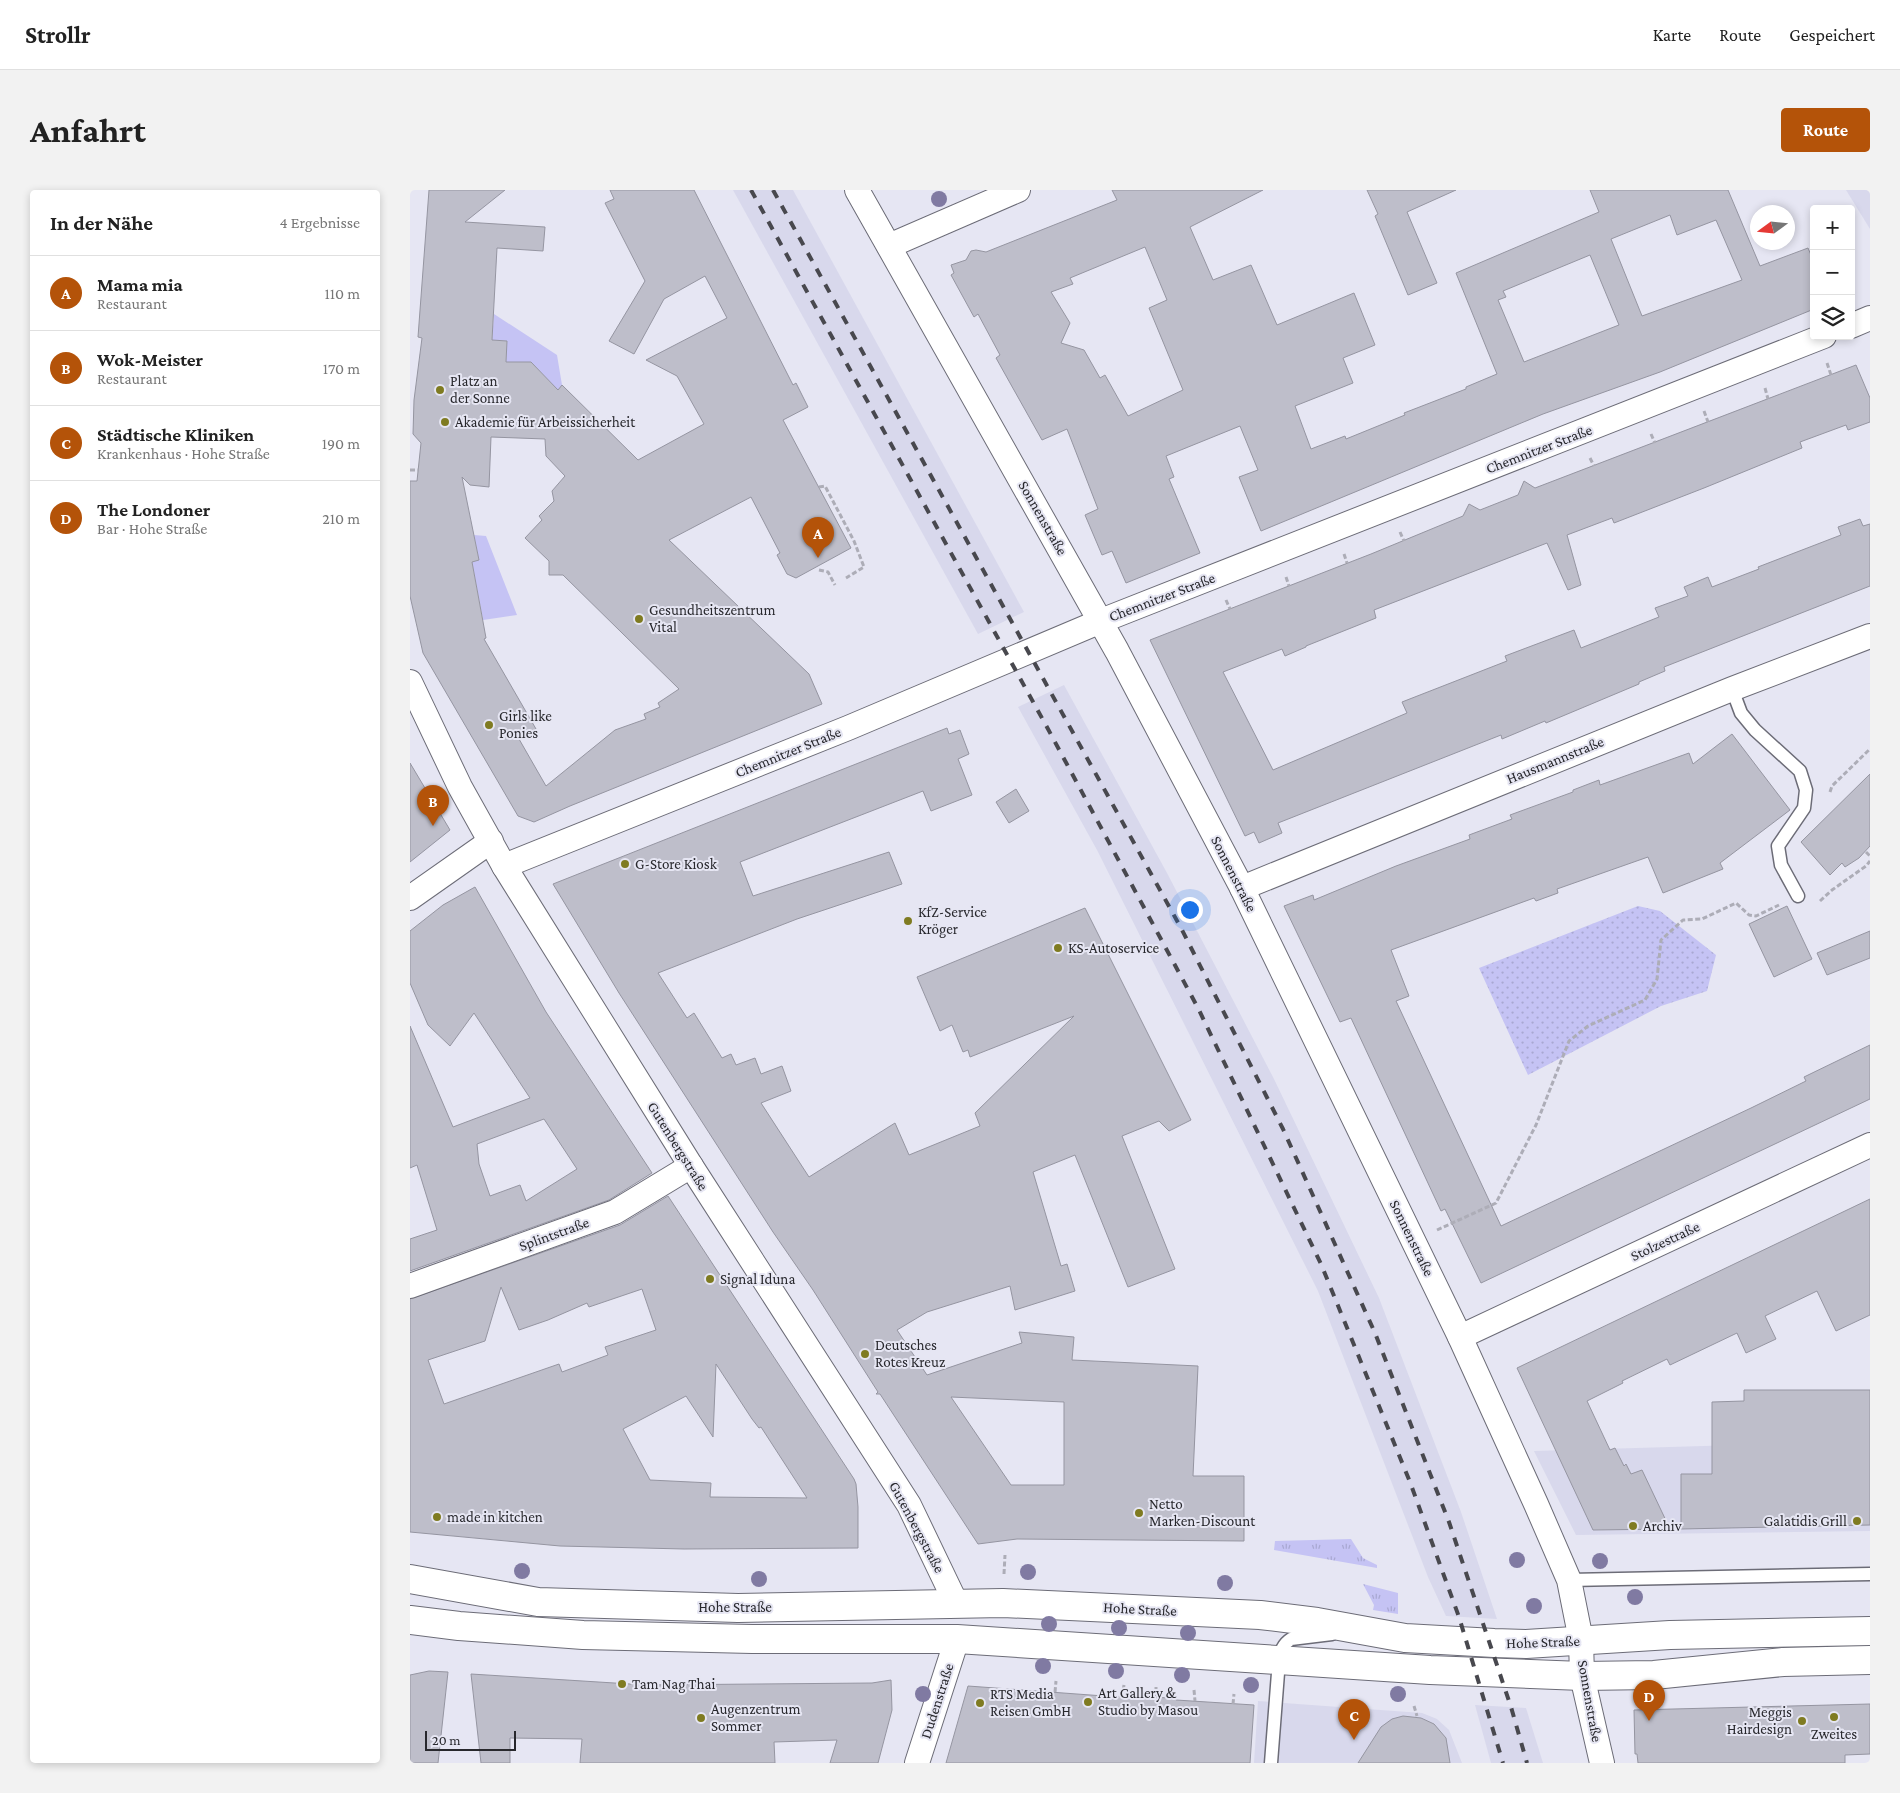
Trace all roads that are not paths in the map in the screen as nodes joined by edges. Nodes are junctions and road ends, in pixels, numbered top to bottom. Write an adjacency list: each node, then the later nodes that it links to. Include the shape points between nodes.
1 (858, 190): 3 (street, Sonnenstraße)
2 (1018, 190): 3 (street)
3 (889, 246): 7 (street, Sonnenstraße)
4 (1870, 318): 5 (street)
5 (1855, 324)
6 (1814, 340): 7 (street, Chemnitzer Straße)
7 (1101, 621): 12 (street, Chemnitzer Straße, via 848,728); 13 (street, Sonnenstraße)
8 (1870, 636): 10 (street, Hausmannstraße)
9 (410, 682): 11 (street, Gutenbergstraße, via 460,787)
10 (1732, 689): 13 (street, Hausmannstraße); 14 (lane, via 1741,713 1755,730 1800,771 1806,790 1804,808 1778,846 1781,865)
11 (491, 841): 12 (street, Gutenbergstraße); 15 (street)
12 (504, 866): 17 (street, Gutenbergstraße)
13 (1242, 888): 19 (street, Sonnenstraße)
14 (1798, 896)
15 (410, 898)
16 (1870, 1145): 19 (street, Stolzestraße)
17 (691, 1166): 18 (street, Splintstraße, via 615,1212); 23 (street, Gutenbergstraße, via 909,1505)
18 (410, 1286)
19 (1460, 1338): 22 (street, Sonnenstraße)
20 (1870, 1574): 22 (lane)
21 (410, 1579): 23 (main road, Hohe Straße, via 538,1602 738,1608)
22 (1569, 1580): 28 (street, Sonnenstraße)
23 (956, 1603): 25 (main road, Hohe Straße, via 1260,1615); 27 (main road)
24 (410, 1620): 27 (main road, Hohe Straße, via 583,1635)
25 (1364, 1631): 28 (main road, Hohe Straße, via 1404,1638 1494,1643); 29 (lane, via 1291,1639 1284,1646)
26 (1870, 1631): 28 (main road, Hohe Straße, via 1670,1635)
27 (957, 1639): 29 (main road, Hohe Straße); 32 (street, Dudenstraße)
28 (1572, 1641): 31 (street, Sonnenstraße)
29 (1279, 1660): 31 (main road, Hohe Straße); 33 (lane)
30 (1870, 1660): 31 (main road, Hohe Straße, via 1783,1662 1654,1675)
31 (1582, 1676): 34 (street, Sonnenstraße)
32 (917, 1763)
33 (1271, 1763)
34 (1602, 1763)

